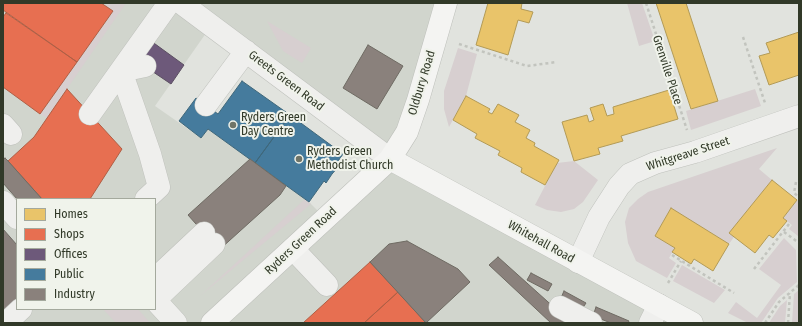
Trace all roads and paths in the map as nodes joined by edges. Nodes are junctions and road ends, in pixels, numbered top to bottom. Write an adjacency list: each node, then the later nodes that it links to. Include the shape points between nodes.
1 (169, 3): 10 (street)
2 (181, 3): 7 (street, Greets Green Road)
3 (446, 3): 16 (main road, Oldbury Road, via 407,132)
4 (646, 3): 15 (path, Grenville Place)
5 (743, 37): 12 (path)
6 (452, 42): 8 (path, via 527,66)
7 (246, 51): 11 (street); 16 (street, Greets Green Road)
8 (557, 62)
9 (145, 66): 10 (street)
10 (121, 71): 13 (street); 19 (street, via 159,187)
11 (206, 105)
12 (767, 109)
13 (90, 114)
14 (799, 116): 31 (street, Whitgreave Street, via 655,163 630,174 619,186 599,218)
15 (689, 136)
16 (390, 159): 27 (main road, Ryders Green Road); 31 (main road, Whitehall Road)
17 (796, 182): 18 (path, via 794,193)
18 (799, 197)
19 (147, 198)
20 (3, 202): 21 (street)
21 (16, 217)
22 (789, 224): 23 (path)
23 (784, 232): 25 (path); 32 (path)
24 (204, 233): 29 (street); 33 (street); 39 (street)
25 (799, 243): 26 (path)
26 (799, 248)
27 (293, 249): 34 (street); 46 (main road, Ryders Green Road)
28 (672, 255): 30 (path)
29 (156, 258)
30 (681, 261): 35 (path); 38 (path)
31 (578, 262): 43 (main road, Whitehall Road)
32 (754, 270)
33 (156, 277)
34 (326, 285)
35 (666, 285)
36 (799, 285): 37 (path)
37 (790, 292): 49 (path, via 779,302); 50 (path)
38 (734, 293)
39 (156, 299)
40 (156, 301): 45 (street)
41 (560, 307): 47 (street)
42 (20, 310): 44 (street)
43 (654, 314): 48 (main road, Whitehall Road)
44 (6, 323)
45 (176, 323)
46 (212, 323)
47 (591, 323)
48 (692, 323)
49 (765, 323)
50 (788, 323)

